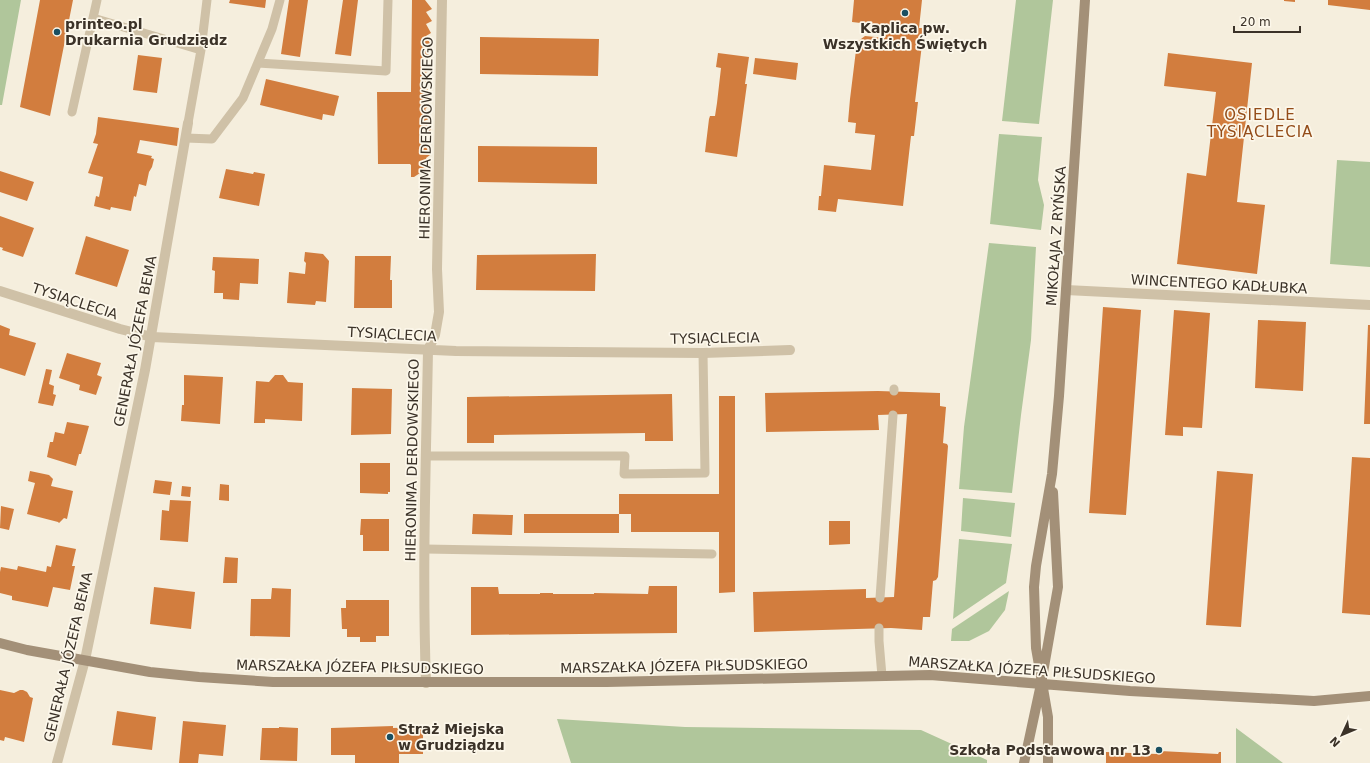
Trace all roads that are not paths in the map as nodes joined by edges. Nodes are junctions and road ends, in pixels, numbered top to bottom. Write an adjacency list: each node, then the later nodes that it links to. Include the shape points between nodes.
1 (97, 0): 7 (lane)
2 (207, 0): 8 (lane, GENERAŁA JÓZEFA BEMA)
3 (280, 0): 9 (lane, via 272,29)
4 (388, 0): 9 (lane, via 386,71)
5 (442, 0): 17 (street, HIERONIMA DERDOWSKIEGO, via 437,270 439,312 435,335)
6 (1085, 0): 13 (main road, MIKOŁAJA Z RYŃSKA)
7 (93, 18): 8 (lane); 10 (lane)
8 (201, 50): 11 (lane, GENERAŁA JÓZEFA BEMA)
9 (258, 63): 12 (lane, via 243,98 212,139)
10 (72, 112)
11 (188, 123): 12 (street, GENERAŁA JÓZEFA BEMA)
12 (186, 138): 16 (street, GENERAŁA JÓZEFA BEMA)
13 (1066, 290): 15 (street, WINCENTEGO KADŁUBKA); 22 (main road, MIKOŁAJA Z RYŃSKA)
14 (0, 291): 16 (street, TYSIĄCLECIA)
15 (1370, 305)
16 (152, 337): 17 (street, TYSIĄCLECIA); 28 (street, GENERAŁA JÓZEFA BEMA)
17 (428, 350): 19 (street, TYSIĄCLECIA); 21 (street, HIERONIMA DERDOWSKIEGO)
18 (790, 350): 19 (street, TYSIĄCLECIA)
19 (703, 353): 21 (lane, via 705,473 624,474 625,456)
20 (893, 415): 25 (lane)
21 (426, 456): 23 (street, HIERONIMA DERDOWSKIEGO)
22 (1052, 474): 31 (main road, MIKOŁAJA Z RYŃSKA, via 1058,587); 31 (main road, MIKOŁAJA Z RYŃSKA, via 1034,587 1036,648)
23 (425, 550): 24 (lane); 30 (street, HIERONIMA DERDOWSKIEGO)
24 (712, 554)
25 (880, 598)
26 (879, 628): 29 (lane)
27 (0, 643): 28 (main road, MARSZAŁKA JÓZEFA PIŁSUDSKIEGO)
28 (85, 660): 30 (main road, MARSZAŁKA JÓZEFA PIŁSUDSKIEGO, via 150,672 206,678 273,682); 33 (street, GENERAŁA JÓZEFA BEMA)
29 (882, 676): 30 (main road, MARSZAŁKA JÓZEFA PIŁSUDSKIEGO); 31 (main road, MARSZAŁKA JÓZEFA PIŁSUDSKIEGO, via 930,675)
30 (426, 683)
31 (1041, 684): 32 (main road, MARSZAŁKA JÓZEFA PIŁSUDSKIEGO, via 1314,701); 34 (main road); 35 (main road, via 1048,718)
32 (1370, 696)
33 (57, 763)
34 (1024, 763)
35 (1048, 763)

